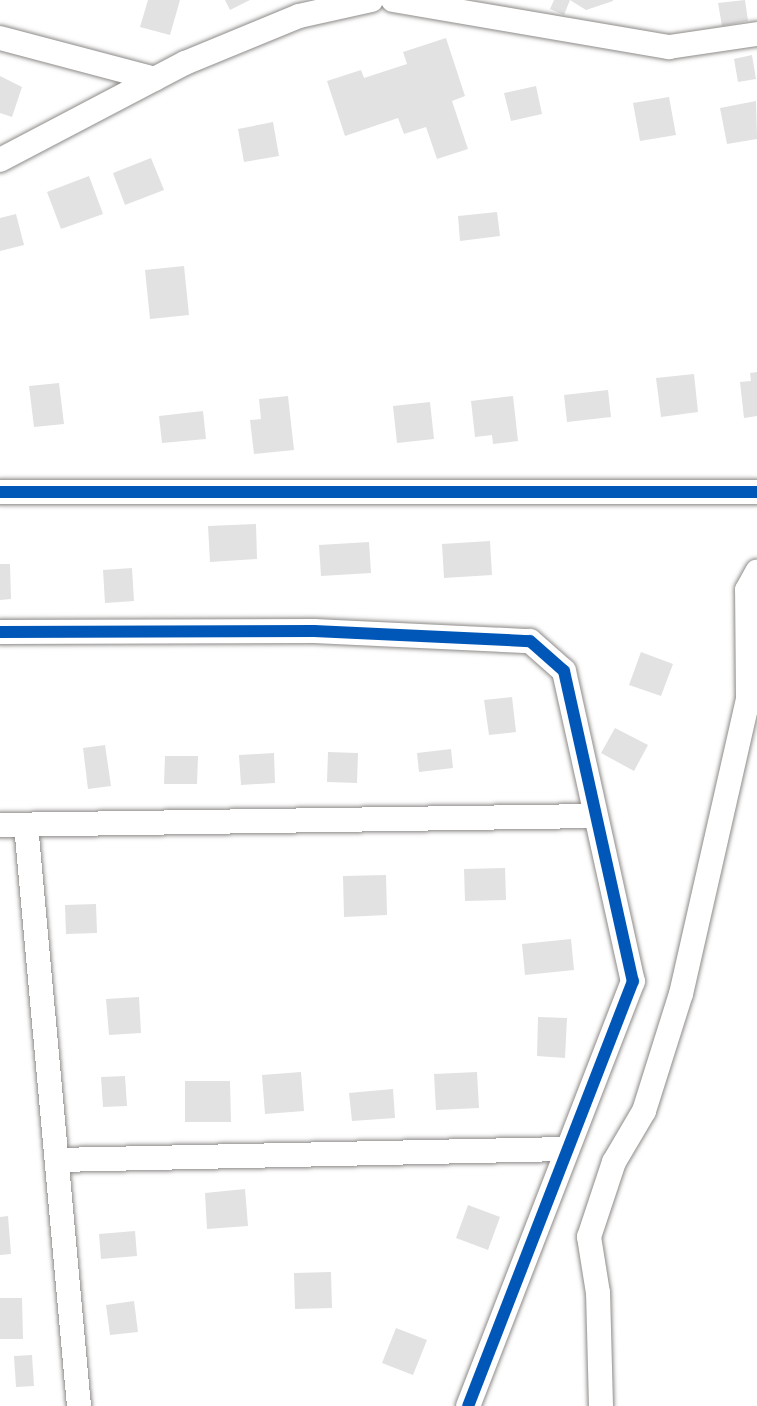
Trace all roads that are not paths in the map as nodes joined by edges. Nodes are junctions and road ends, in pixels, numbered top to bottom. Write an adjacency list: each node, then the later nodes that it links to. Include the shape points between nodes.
1 (371, 0): 5 (street, via 299,16)
2 (393, 0): 3 (street, via 669,47)
3 (757, 34)
4 (0, 38): 5 (street)
5 (155, 79): 6 (street)
6 (0, 160)
7 (0, 492): 8 (street)
8 (757, 492)
9 (757, 572): 18 (street, via 747,590 748,698 681,994 644,1111 614,1162 589,1237 598,1293)
10 (0, 632): 11 (street, via 314,631 530,641 564,671)
11 (595, 816): 13 (street); 14 (street, via 633,981)
12 (0, 825): 13 (street)
13 (26, 825): 15 (street)
14 (567, 1149): 15 (street); 17 (street)
15 (57, 1160): 16 (street)
16 (79, 1406)
17 (468, 1406)
18 (601, 1406)

